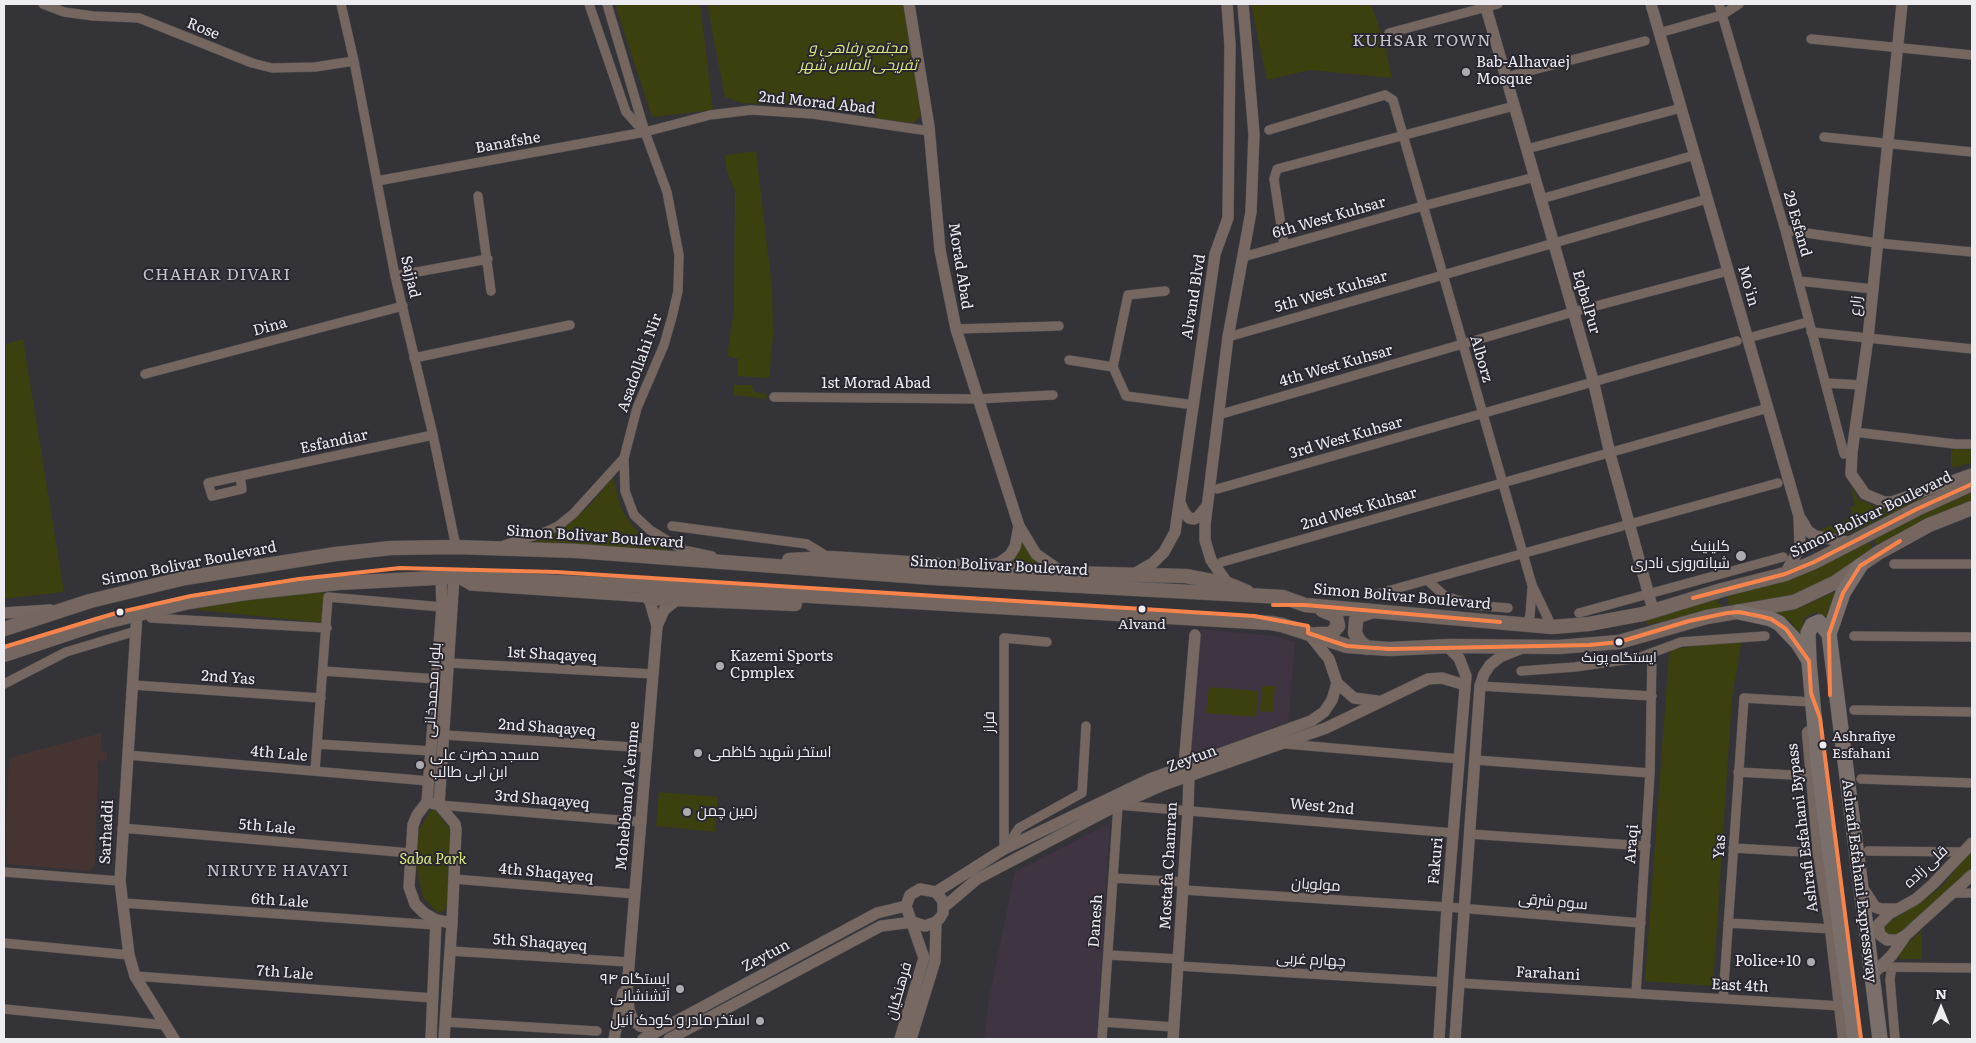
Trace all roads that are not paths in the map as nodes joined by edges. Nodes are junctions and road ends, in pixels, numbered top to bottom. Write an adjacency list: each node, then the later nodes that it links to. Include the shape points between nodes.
1 (43, 4): 21 (street, Rose, via 64,12 139,18 272,68 315,67)
2 (341, 4): 21 (street, Sajjad)
3 (589, 4): 27 (street, Asadollahi Nir, via 626,112)
4 (606, 4): 27 (street, Asadollahi Nir)
5 (909, 4): 26 (street, Morad Abad)
6 (1227, 4): 76 (street, Alvand Blvd, via 1230,45 1228,218 1214,254)
7 (1244, 4): 45 (street, via 1254,134 1250,212)
8 (1498, 4): 13 (street)
9 (1651, 4): 16 (street, Mo'in)
10 (1719, 4): 14 (street, 29 Esfand)
11 (1739, 4): 14 (street)
12 (1902, 4): 19 (street, زارع)
13 (1486, 5): 15 (street); 22 (street, EqbalPur)
14 (1722, 15): 16 (street); 40 (street, 29 Esfand)
15 (1389, 33)
16 (1659, 33): 24 (street, Mo'in)
17 (1811, 39): 19 (street)
18 (1645, 41): 22 (street)
19 (1897, 46): 20 (street); 30 (street, زارع)
20 (1972, 55)
21 (354, 61): 35 (street, Sajjad)
22 (1506, 77): 23 (street, EqbalPur)
23 (1514, 106): 28 (street); 31 (street, EqbalPur)
24 (1681, 108): 31 (street); 33 (street, Mo'in)
25 (1268, 130): 28 (street, Alborz, via 1385,95 1391,97)
26 (929, 131): 27 (street, 2nd Morad Abad, via 812,114 751,110 710,115); 59 (street, Morad Abad, via 940,250)
27 (645, 132): 35 (street, Banafshe); 85 (street, Asadollahi Nir, via 669,200 679,274 669,330 637,408)
28 (1402, 134): 39 (street, Alborz); 43 (street, via 1276,169 1274,179)
29 (1824, 137): 30 (street)
30 (1888, 143): 32 (street); 42 (street, زارع)
31 (1527, 149): 34 (street, EqbalPur)
32 (1972, 152)
33 (1695, 155): 37 (street); 38 (street, Mo'in)
34 (1534, 177): 37 (street, EqbalPur); 39 (street, 6th West Kuhsar)
35 (377, 181): 49 (street, Sajjad)
36 (478, 196): 46 (street)
37 (1541, 199): 41 (street, EqbalPur)
38 (1708, 199): 41 (street, 5th West Kuhsar); 47 (street, Mo'in)
39 (1423, 206): 43 (street, 6th West Kuhsar); 48 (street, Alborz)
40 (1785, 230): 42 (street); 50 (street, 29 Esfand)
41 (1554, 243): 48 (street, 5th West Kuhsar); 55 (street, EqbalPur)
42 (1877, 243): 44 (street); 51 (street, زارع)
43 (1284, 245): 45 (street, 6th West Kuhsar)
44 (1972, 252)
45 (1243, 257): 61 (street)
46 (488, 259): 49 (street); 52 (street)
47 (1728, 271): 55 (street, 4th West Kuhsar); 63 (street, Mo'in)
48 (1442, 273): 61 (street, 5th West Kuhsar); 64 (street, Alborz)
49 (395, 276): 54 (street, Sajjad)
50 (1799, 281): 51 (street); 56 (street, 29 Esfand)
51 (1873, 289): 62 (street, زارع)
52 (491, 291)
53 (1165, 291): 68 (street, via 1128,295)
54 (403, 306): 66 (street, Sajjad); 69 (street, Dina)
55 (1573, 312): 64 (street, 4th West Kuhsar); 70 (street, EqbalPur)
56 (1808, 322): 60 (street, 29 Esfand); 63 (street, 3rd West Kuhsar)
57 (570, 325): 66 (street)
58 (1059, 326): 59 (street)
59 (956, 329): 75 (street, Morad Abad)
60 (1811, 332): 62 (street); 71 (street, 29 Esfand)
61 (1228, 337): 79 (street)
62 (1868, 338): 65 (street); 72 (street, زارع)
63 (1742, 340): 70 (street, 3rd West Kuhsar); 77 (street, Mo'in)
64 (1463, 344): 78 (street, Alborz); 79 (street, 4th West Kuhsar)
65 (1972, 349)
66 (414, 358): 81 (street, Sajjad)
67 (1069, 360): 68 (street)
68 (1113, 367): 76 (street, via 1126,396)
69 (145, 374)
70 (1592, 380): 78 (street, 3rd West Kuhsar); 83 (street, EqbalPur)
71 (1826, 383): 72 (street); 84 (street, 29 Esfand)
72 (1861, 384): 80 (street, زارع)
73 (1053, 395): 75 (street, 1st Morad Abad)
74 (774, 397): 75 (street, 1st Morad Abad)
75 (977, 399): 98 (street, Morad Abad)
76 (1194, 405): 92 (street, Alvand Blvd)
77 (1768, 408): 83 (street, 2nd West Kuhsar); 95 (street, Mo'in)
78 (1483, 414): 89 (street, Alborz); 91 (street, 3rd West Kuhsar)
79 (1218, 415): 93 (street)
80 (1854, 432): 82 (street); 86 (street, زارع, via 1851,474 1865,494 1877,500 1892,502)
81 (433, 436): 87 (street, Esfandiar); 100 (street, Sajjad)
82 (1972, 444)
83 (1610, 454): 89 (street, 2nd West Kuhsar); 96 (street, EqbalPur)
84 (1844, 454)
85 (624, 458): 101 (street, Asadollahi Nir, via 558,526); 105 (street, Asadollahi Nir, via 623,477 629,507 640,523 683,550)
86 (1972, 474)
87 (240, 476)
88 (1778, 483): 96 (street)
89 (1503, 484): 102 (street, Alborz); 106 (street, 2nd West Kuhsar)
90 (1972, 484): 99 (main road, Simon Bolivar Boulevard)
91 (1217, 489)
92 (1180, 503): 93 (street, via 1184,512 1194,519); 112 (street, Alvand Blvd, via 1171,542 1153,562)
93 (1206, 507): 116 (street, via 1207,551 1215,569)
94 (1972, 508): 109 (main road, via 1929,525)
95 (1799, 516): 99 (street, via 1808,532 1815,536); 113 (street, Mo'in, via 1800,547)
96 (1630, 524): 102 (street); 120 (street, EqbalPur)
97 (672, 526): 104 (street, via 807,544)
98 (1019, 526): 110 (street, via 1010,555); 111 (street, Morad Abad, via 1036,554)
99 (1853, 543): 113 (main road, Simon Bolivar Boulevard)
100 (456, 547): 101 (main road, Simon Bolivar Boulevard); 125 (main road, Simon Bolivar Boulevard, via 391,548 336,554 185,578)
101 (500, 547): 105 (main road, Simon Bolivar Boulevard)
102 (1523, 555): 115 (street); 117 (street, Alborz)
103 (1783, 557): 120 (street)
104 (830, 558): 105 (main road); 110 (main road)
105 (741, 562): 121 (main road, Simon Bolivar Boulevard, via 942,579)
106 (1222, 562)
107 (1894, 564): 108 (street)
108 (1972, 564)
109 (1860, 566): 131 (main road, via 1828,587 1794,602); 143 (highway, via 1843,593)
110 (978, 568): 111 (main road)
111 (1064, 574): 112 (main road)
112 (1132, 574): 116 (main road, via 1186,576)
113 (1785, 574): 129 (main road, Simon Bolivar Boulevard)
114 (448, 577): 118 (main road); 122 (street, via 471,586); 127 (street, بلوار محمدخانی); 134 (main road, via 338,583 246,593); 155 (street, بلوار محمدخانی)
115 (1427, 580): 119 (street); 128 (street, via 1445,596 1463,602)
116 (1228, 584): 121 (main road)
117 (1532, 585): 136 (street, via 1530,616); 138 (street, Alborz)
118 (640, 586): 122 (main road); 124 (main road)
119 (1373, 595)
120 (1649, 595): 129 (street, EqbalPur); 133 (street)
121 (1254, 596): 126 (main road, Simon Bolivar Boulevard, via 1283,597)
122 (649, 598): 123 (main road); 137 (street, Mohebbanol A'emme)
123 (678, 599): 124 (main road, via 834,606); 137 (street, Mohebbanol A'emme, via 664,610)
124 (884, 600): 142 (main road, via 1270,623)
125 (90, 601): 132 (street, via 46,610); 140 (main road, Simon Bolivar Boulevard)
126 (1305, 604): 130 (main road, Simon Bolivar Boulevard); 142 (main road, via 1333,613 1339,622 1337,630 1331,634)
127 (442, 607): 139 (street, via 328,597); 159 (street, بلوار محمدخانی)
128 (1508, 608)
129 (1653, 610): 138 (main road, Simon Bolivar Boulevard, via 1589,624)
130 (1374, 611): 136 (main road, Simon Bolivar Boulevard); 150 (main road, via 1356,620 1355,633)
131 (1739, 612): 151 (main road, via 1689,621 1619,642); 154 (highway, via 1779,623 1798,643)
132 (4, 613)
133 (1578, 613)
134 (137, 614): 141 (street, Sarhaddi); 153 (main road)
135 (151, 618): 139 (street)
136 (1526, 625): 138 (main road, Simon Bolivar Boulevard)
137 (657, 626): 158 (street, Mohebbanol A'emme)
138 (1552, 627)
139 (327, 628): 156 (street)
140 (4, 629)
141 (136, 631): 161 (street, via 66,652); 162 (street, Sarhaddi)
142 (1308, 633): 150 (main road, via 1347,646); 160 (street, via 1328,659)
143 (1830, 634): 154 (highway, Ashrafi Esfahani Expressway, via 1823,624 1812,625 1808,633); 205 (highway, Ashrafi Esfahani Expressway)
144 (1195, 635): 180 (street, Mostafa Chamran)
145 (1765, 636): 152 (street, via 1681,642)
146 (1854, 636): 147 (street)
147 (1972, 637)
148 (1047, 642): 199 (street, فراز, via 1004,638)
149 (1447, 646): 150 (main road); 151 (main road); 163 (street, Fakuri, via 1465,668)
150 (1367, 648)
151 (1524, 648): 164 (street, via 1500,656 1484,674)
152 (1652, 653): 157 (street, via 1575,667); 165 (street, Araqi)
153 (4, 655)
154 (1809, 661): 168 (highway, Ashrafi Esfahani Expressway)
155 (450, 663): 158 (street, 1st Shaqayeq); 172 (street, بلوار محمدخانی)
156 (323, 671): 159 (street); 166 (street)
157 (1521, 671)
158 (653, 674): 175 (street, Mohebbanol A'emme)
159 (437, 679): 176 (street, بلوار محمدخانی)
160 (1336, 683): 167 (street, via 1354,698); 180 (street, Zeytun, via 1332,700 1324,712 1311,721)
161 (4, 684)
162 (133, 685): 166 (street, 2nd Yas); 177 (street, Sarhaddi)
163 (1465, 685): 167 (street, Zeytun, via 1442,678 1428,679); 178 (street, Fakuri)
164 (1480, 686): 165 (street); 179 (street, Fakuri)
165 (1652, 696): 183 (street, Araqi)
166 (321, 698): 174 (street)
167 (1379, 701): 173 (street, Zeytun, via 1326,728)
168 (1812, 702): 182 (street, Yas, via 1744,698); 184 (main road, Ashrafi Esfahani Bypass, via 1808,736); 266 (highway, Ashrafi Esfahani Expressway)
169 (1854, 710): 170 (street)
170 (1972, 712)
171 (1086, 726): 199 (street, via 1082,793 1019,828)
172 (445, 735): 175 (street, 2nd Shaqayeq); 189 (street, بلوار محمدخانی)
173 (1283, 743): 178 (street); 180 (street, Zeytun)
174 (317, 744): 176 (street); 181 (street)
175 (648, 748): 192 (street, Mohebbanol A'emme)
176 (432, 751): 186 (street, بلوار محمدخانی)
177 (127, 755): 181 (street, 4th Lale); 193 (street, Sarhaddi)
178 (1460, 759): 194 (street, Fakuri)
179 (1475, 760): 183 (street); 195 (street, Fakuri)
180 (1186, 770): 190 (street, Zeytun); 191 (street, Mostafa Chamran); 199 (street, Zeytun, via 1150,779)
181 (315, 771): 186 (street, 4th Lale)
182 (1738, 772): 184 (street); 198 (street, Yas)
183 (1650, 773): 197 (street, Araqi)
184 (1811, 776): 203 (main road, Ashrafi Esfahani Bypass)
185 (1861, 779): 187 (street)
186 (429, 781): 188 (street, بلوار محمدخانی)
187 (1972, 783)
188 (427, 802): 189 (street); 200 (street, via 415,820)
189 (440, 804): 192 (street, 3rd Shaqayeq); 208 (street, via 455,824)
190 (1118, 805): 191 (street, West 2nd); 207 (street, Danesh); 217 (street, Zeytun, via 978,879)
191 (1188, 810): 194 (street, West 2nd); 210 (street, Mostafa Chamran)
192 (642, 822): 214 (street, Mohebbanol A'emme)
193 (122, 828): 200 (street, 5th Lale); 209 (street, Sarhaddi)
194 (1453, 833): 218 (street, Fakuri)
195 (1469, 834): 197 (street); 219 (street, Fakuri)
196 (1972, 843): 202 (street, قلی زاده)
197 (1646, 846): 225 (street, Araqi)
198 (1733, 848): 203 (street); 226 (street, Yas)
199 (1004, 849): 211 (street, Zeytun)
200 (410, 852): 223 (street, via 411,896)
201 (1868, 852): 202 (street)
202 (1964, 852): 220 (street, قلی زاده, via 1916,899)
203 (1820, 853): 227 (main road, Ashrafi Esfahani Bypass)
204 (4, 872): 209 (street)
205 (1859, 874): 220 (street, قلی زاده, via 1865,893 1875,907); 236 (highway, Ashrafi Esfahani Expressway)
206 (1972, 875): 212 (street)
207 (1113, 878): 210 (street, مولویان); 232 (street, Danesh)
208 (454, 879): 214 (street, 4th Shaqayeq); 224 (street)
209 (120, 881): 215 (street, Sarhaddi)
210 (1183, 886): 218 (street, مولویان); 233 (street, Mostafa Chamran)
211 (936, 892): 216 (street, via 926,888 915,891); 217 (street)
212 (1954, 893): 213 (street); 228 (street)
213 (1972, 893)
214 (635, 894): 234 (street, Mohebbanol A'emme)
215 (123, 904): 223 (street, 6th Lale); 231 (street, Sarhaddi)
216 (906, 906): 221 (street); 243 (street, Zeytun, via 878,913)
217 (944, 907): 222 (street)
218 (1447, 907): 219 (street, مولویان); 238 (street, Fakuri)
219 (1463, 909): 225 (street, سوم شرقی); 239 (street, Fakuri)
220 (1899, 909): 228 (street, via 1883,919 1878,931 1887,940 1898,940)
221 (913, 922): 222 (street, via 925,926); 246 (street, Zeytun, via 881,926); 259 (street, فرهنگیان, via 924,958)
222 (936, 922): 260 (street, فرهنگیان, via 935,961)
223 (436, 923): 224 (street); 241 (street)
224 (452, 923): 230 (street)
225 (1641, 923): 240 (street, Araqi)
226 (1728, 923): 227 (street); 242 (street, Yas)
227 (1832, 929): 244 (main road, Ashrafi Esfahani Bypass)
228 (1906, 934): 236 (street)
229 (4, 943): 231 (street)
230 (450, 951): 234 (street, 5th Shaqayeq); 247 (street)
231 (129, 955): 237 (street, Sarhaddi)
232 (1108, 955): 233 (street, چهارم غربی); 248 (street, Danesh)
233 (1178, 963): 238 (street, چهارم غربی); 250 (street, Mostafa Chamran)
234 (628, 966): 252 (street, via 631,1016 640,1026); 256 (street)
235 (1972, 968): 236 (street)
236 (1882, 970): 267 (highway, Ashrafi Esfahani Expressway); 268 (street, via 1890,979)
237 (135, 976): 241 (street, 7th Lale); 249 (street, Sarhaddi)
238 (1442, 982): 263 (street, Fakuri)
239 (1459, 983): 240 (street, Farahani); 264 (street, Fakuri)
240 (1636, 993): 242 (street, East 4th)
241 (434, 998): 254 (street)
242 (1723, 999): 244 (street, East 4th)
243 (714, 1001): 246 (street); 252 (street, Zeytun)
244 (1842, 1006): 265 (main road, Ashrafi Esfahani Bypass)
245 (4, 1009): 249 (street)
246 (720, 1013): 258 (street, Zeytun)
247 (445, 1022): 251 (street); 255 (street)
248 (1103, 1022): 250 (street); 261 (street, Danesh)
249 (165, 1025): 253 (street, Sarhaddi)
250 (1174, 1026): 262 (street, Mostafa Chamran)
251 (597, 1031)
252 (658, 1031): 257 (street, Zeytun)
253 (174, 1039)
254 (431, 1039)
255 (444, 1039)
256 (614, 1039)
257 (643, 1039)
258 (668, 1039)
259 (900, 1039)
260 (911, 1039)
261 (1102, 1039)
262 (1177, 1039)
263 (1439, 1039)
264 (1455, 1039)
265 (1845, 1039)
266 (1855, 1039)
267 (1880, 1039)
268 (1895, 1039)

